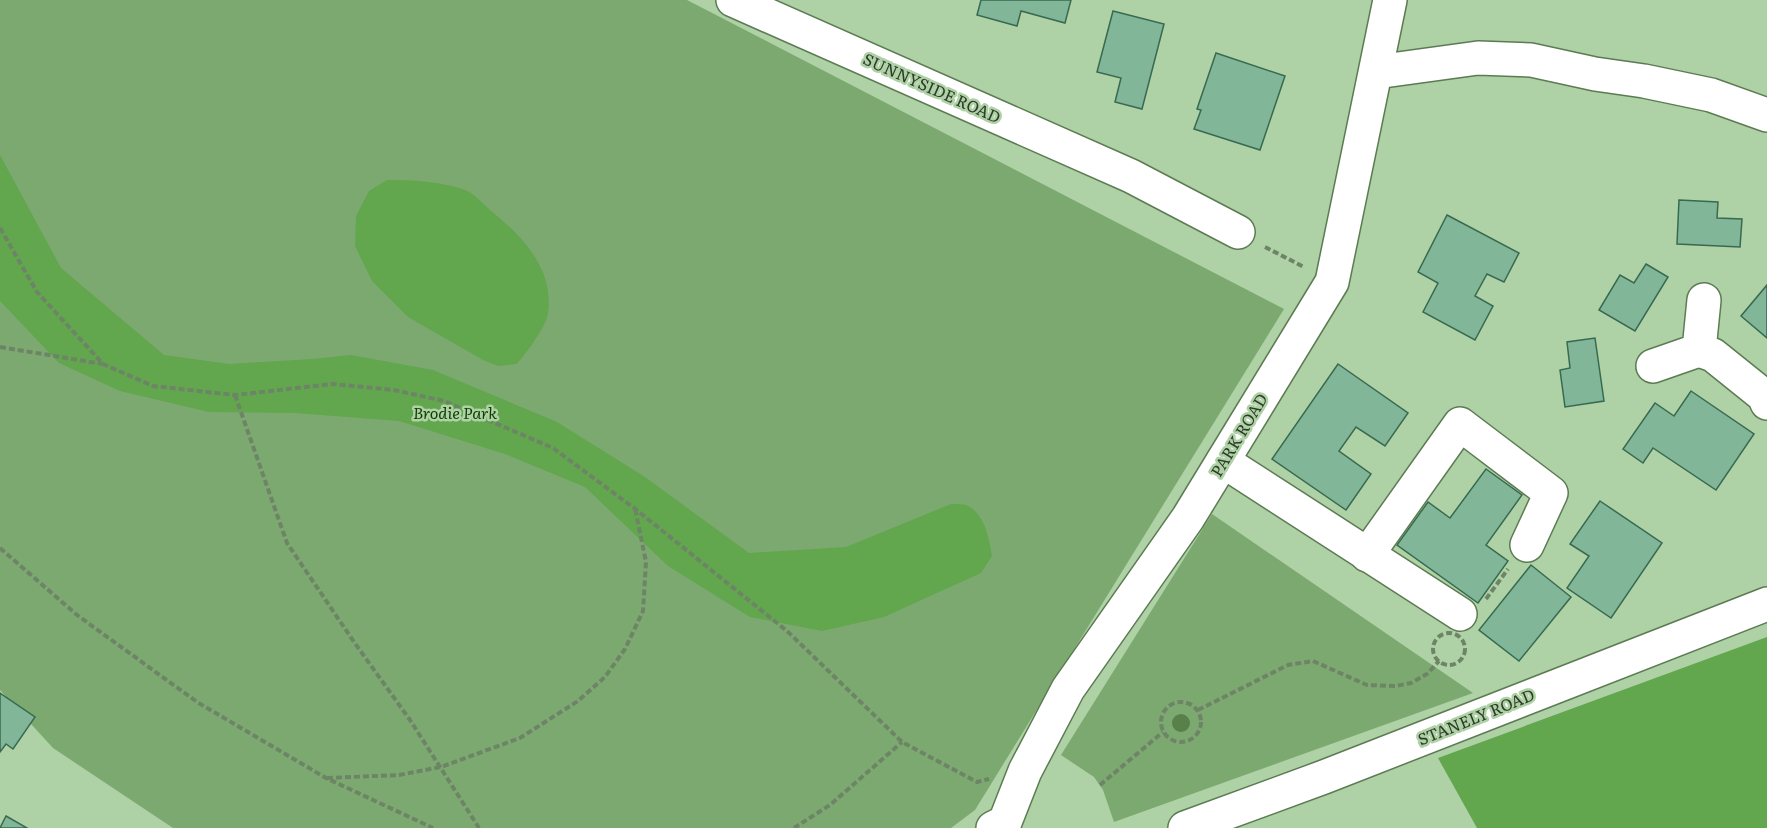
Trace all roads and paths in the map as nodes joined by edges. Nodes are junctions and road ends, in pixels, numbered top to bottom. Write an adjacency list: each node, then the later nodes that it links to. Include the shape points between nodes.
1 (733, 0): 6 (street, SUNNYSIDE ROAD, via 1131,176)
2 (1390, 0): 3 (street, PARK ROAD)
3 (1376, 72): 4 (street, via 1478,58 1531,60 1711,95); 7 (street, PARK ROAD)
4 (1767, 115)
5 (0, 228): 11 (path, via 37,292)
6 (1238, 232): 7 (path)
7 (1332, 282): 15 (street, PARK ROAD)
8 (1704, 300): 10 (street)
9 (0, 347): 11 (path)
10 (1699, 350): 12 (street); 14 (street, via 1713,355 1764,396)
11 (104, 364): 13 (path, via 153,386)
12 (1653, 366)
13 (235, 395): 16 (path, via 333,384 394,390 444,401 553,448); 26 (path, via 287,543)
14 (1767, 403)
15 (1223, 462): 19 (street); 27 (street, PARK ROAD, via 1068,689)
16 (634, 508): 25 (path, via 787,631); 26 (path, via 646,562 643,611 625,649 605,677 578,701 520,738)
17 (1527, 545): 19 (street, via 1551,493 1460,424); 21 (path, via 1479,608)
18 (0, 548): 28 (path, via 77,615 197,702)
19 (1367, 555): 21 (street)
20 (1767, 604): 34 (street, STANELY ROAD)
21 (1460, 614)
22 (1439, 661): 22 (path, via 1448,665 1462,658 1465,648 1461,638 1451,633 1437,638 1433,652); 23 (path, via 1427,674 1395,686 1367,685 1313,661 1288,665)
23 (1198, 710): 24 (path, via 1185,701 1167,706 1161,718); 24 (path, via 1202,719 1194,738 1181,742)
24 (1163, 732): 29 (path)
25 (902, 742): 27 (path, via 977,782); 33 (path, via 830,805)
26 (441, 767): 28 (path, via 399,775); 32 (path)
27 (1025, 771): 30 (street, PARK ROAD)
28 (326, 778): 31 (path)
29 (1100, 785)
30 (1007, 826)
31 (433, 828)
32 (479, 828)
33 (794, 828)
34 (1185, 828)

